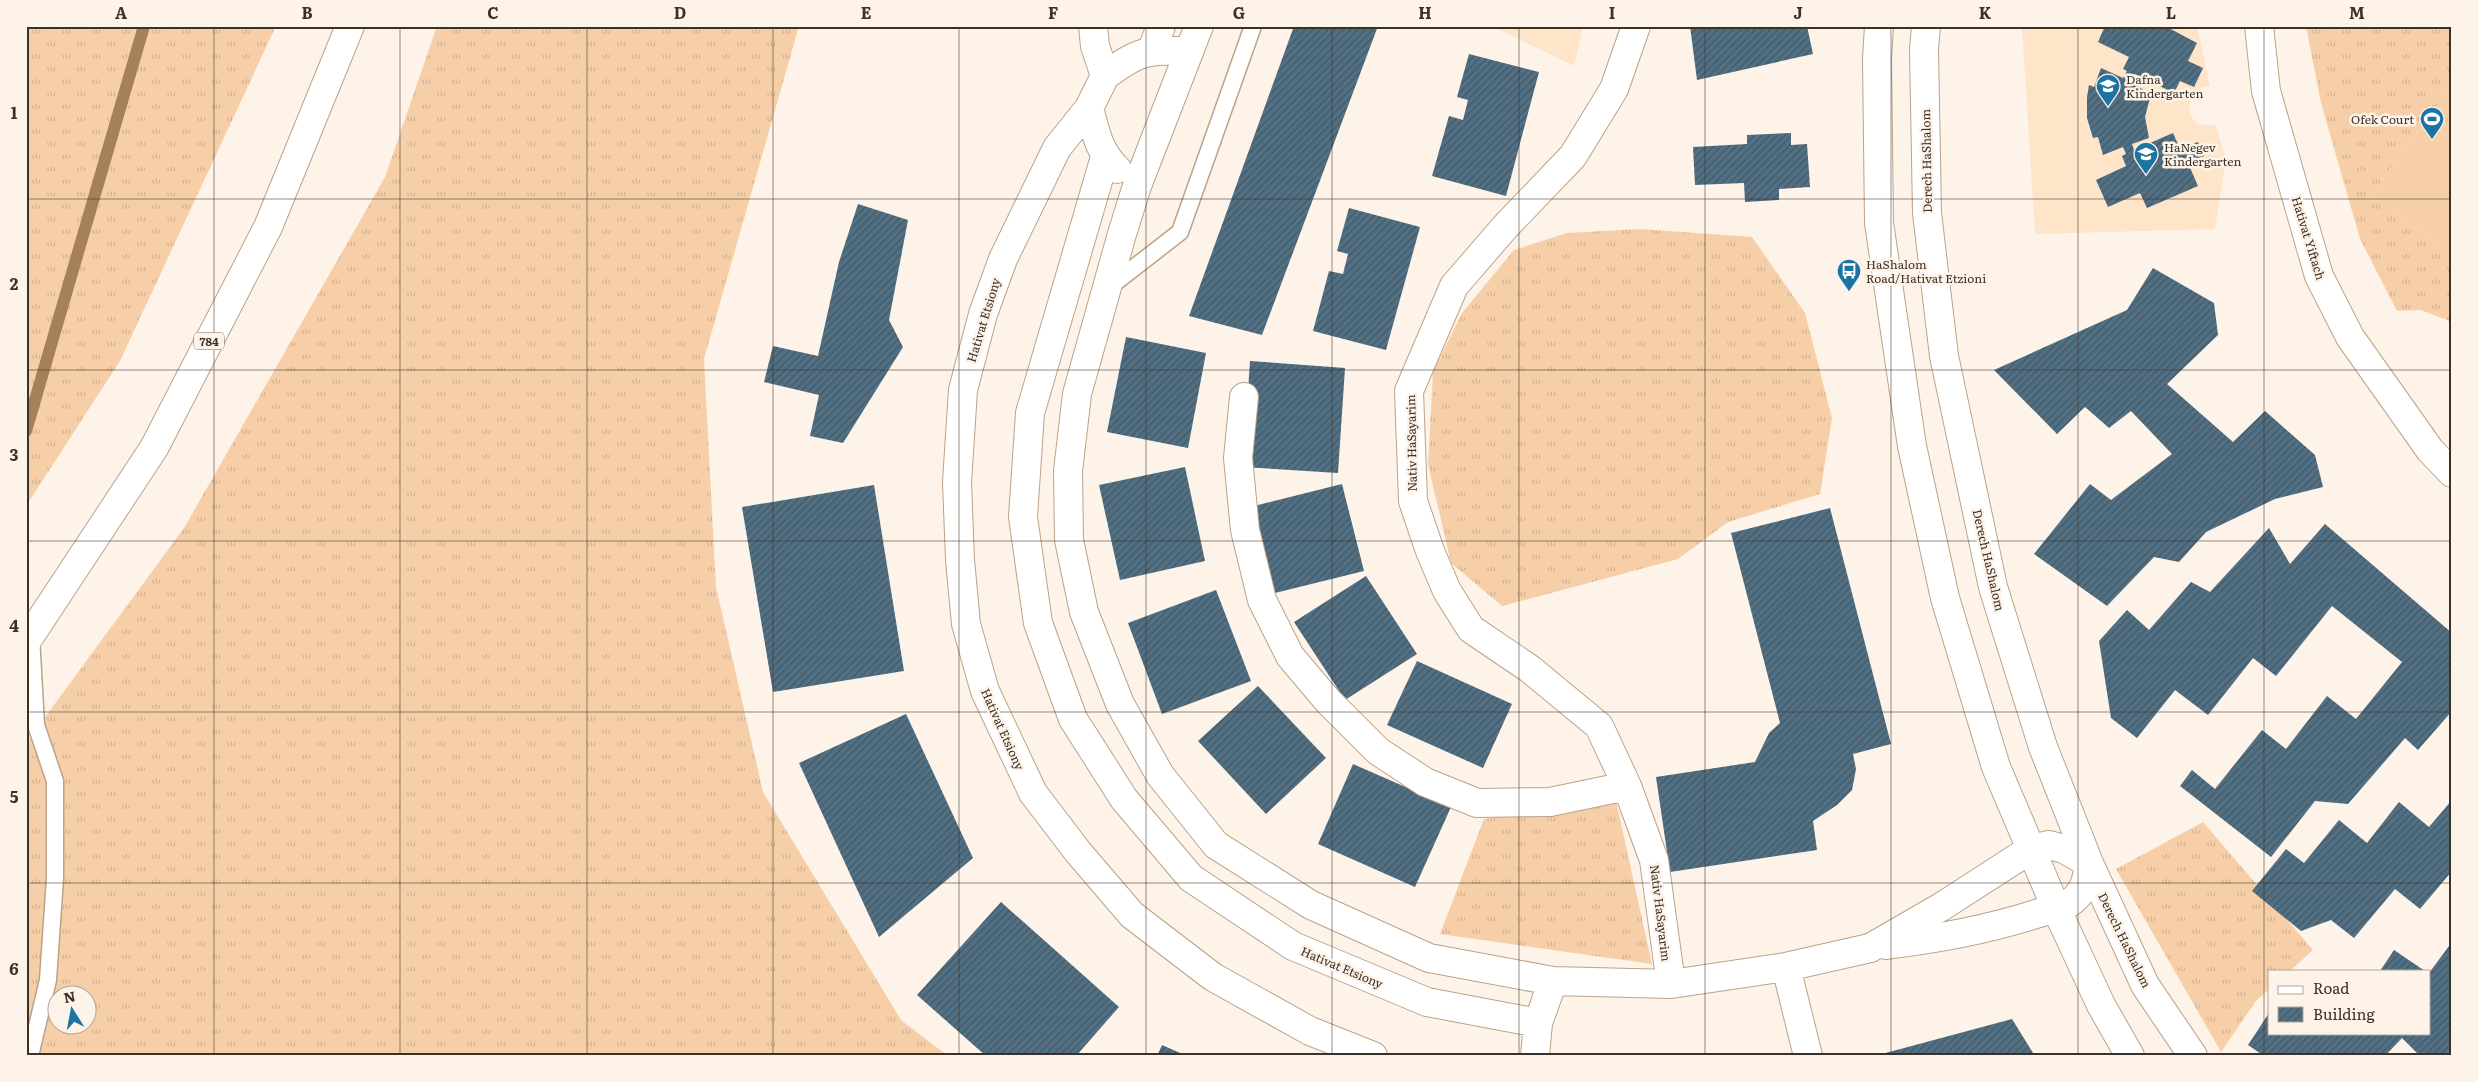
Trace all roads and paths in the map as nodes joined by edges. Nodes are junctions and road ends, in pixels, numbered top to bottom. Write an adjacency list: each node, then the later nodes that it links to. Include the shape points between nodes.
1 (350, 26): 18 (street, 784, via 268,227 154,448)
2 (1093, 26): 11 (street, via 1095,46)
3 (1199, 26): 10 (street)
4 (1253, 26): 15 (lane, via 1180,232)
5 (1636, 26): 19 (street, Nativ HaSayarim, via 1614,89 1573,156 1454,286 1409,391 1413,501 1446,590 1471,629 1530,669 1599,726)
6 (1879, 26): 20 (street, via 1879,223 1912,446 1945,598 1996,767)
7 (1926, 26): 21 (street, Derech HaShalom, via 1927,213 1944,356 1993,587 2043,747)
8 (2259, 26): 17 (street, Hativat Yiftach, via 2266,91 2319,276 2350,337 2430,450)
9 (1157, 38): 10 (street, Hativat Etsiony); 11 (street, Hativat Etsiony)
10 (1188, 52): 14 (street)
11 (1105, 76): 12 (street, Hativat Etsiony)
12 (1089, 108): 13 (street); 29 (street, Hativat Etsiony, via 1057,148 1003,259 983,314 963,390 957,482 960,560 966,624 985,691 1033,793 1132,915 1213,977 1310,1032)
13 (1105, 157): 14 (street); 27 (street, Hativat Etsiony, via 1030,413 1022,518 1038,623 1074,719 1124,799 1191,878 1293,946 1427,1002)
14 (1137, 186): 15 (street)
15 (1106, 290): 25 (street, via 1078,394 1068,471 1069,540 1084,612 1120,704 1160,775 1216,845 1311,905 1430,958)
16 (1244, 397): 19 (street, via 1238,458 1245,530 1262,600 1290,656 1334,707 1378,751 1425,782 1477,803 1550,802)
17 (2452, 473)
18 (29, 639): 28 (lane, via 36,724 55,781 48,980)
19 (1628, 786): 26 (street, Nativ HaSayarim, via 1654,860)
20 (2031, 849): 21 (street, via 2049,845 2064,849); 22 (street); 23 (street)
21 (2089, 863): 22 (street, via 2083,890 2071,902); 33 (street, Derech HaShalom, via 2145,985)
22 (2056, 908): 23 (street, via 1968,933); 32 (street, via 2101,1005)
23 (1870, 948): 24 (street)
24 (1786, 967): 26 (street); 31 (street)
25 (1553, 981): 26 (street); 27 (street)
26 (1671, 984)
27 (1538, 1022): 30 (street)
28 (30, 1056)
29 (1374, 1056)
30 (1535, 1056)
31 (1808, 1056)
32 (2130, 1056)
33 (2193, 1056)

